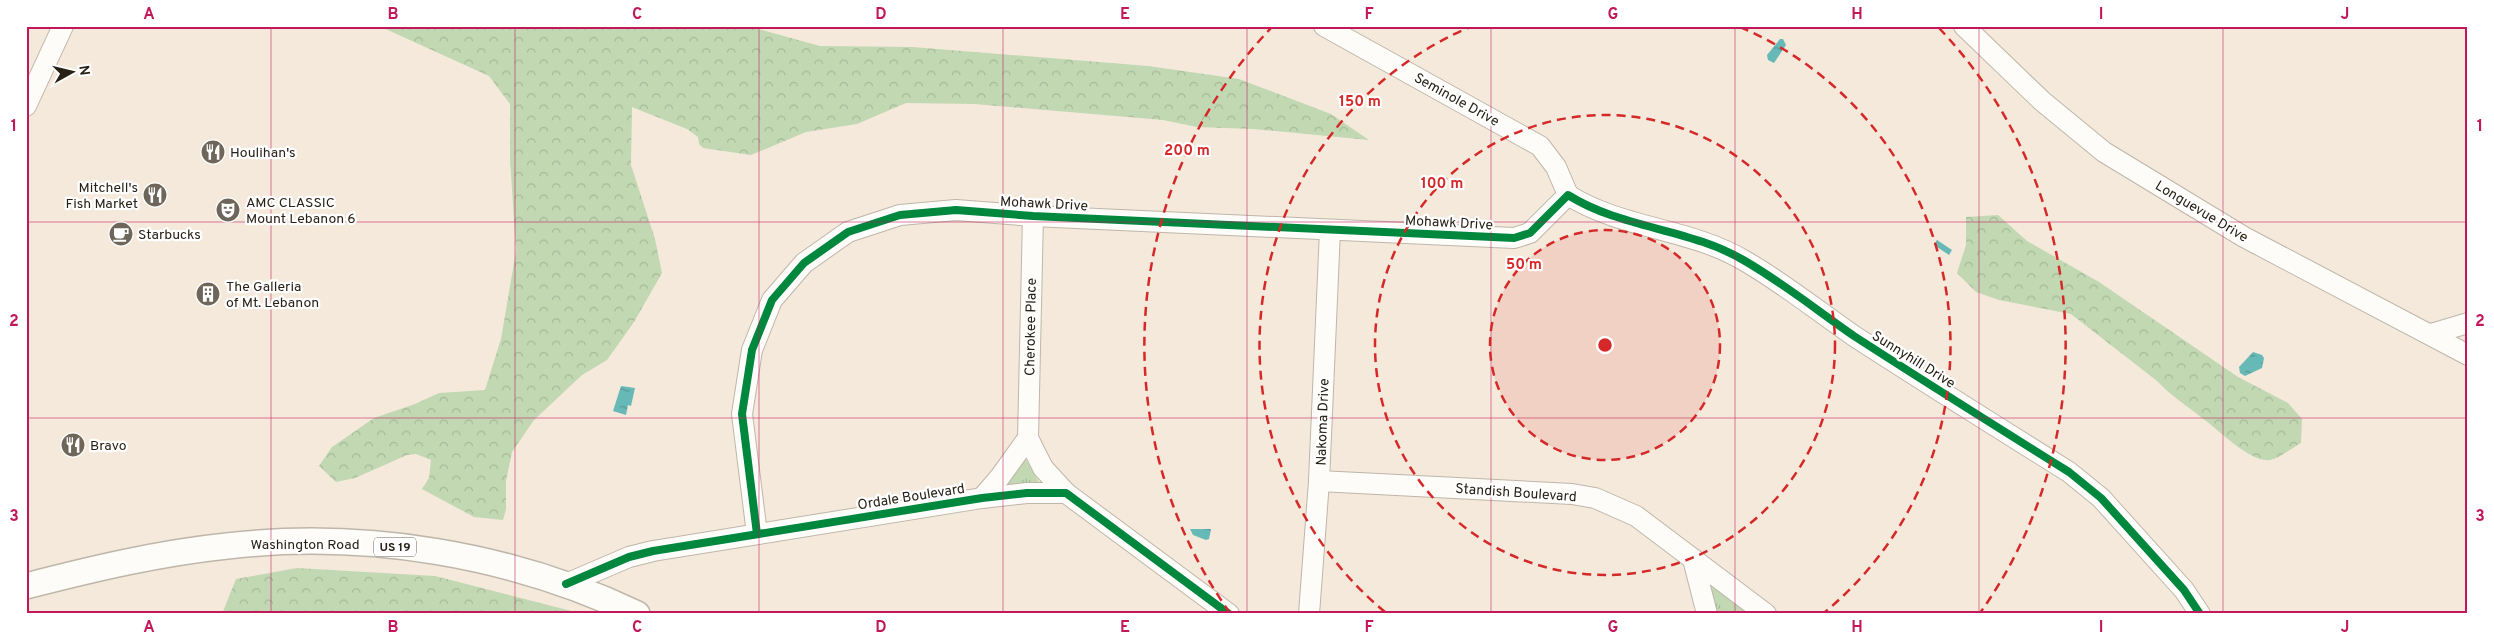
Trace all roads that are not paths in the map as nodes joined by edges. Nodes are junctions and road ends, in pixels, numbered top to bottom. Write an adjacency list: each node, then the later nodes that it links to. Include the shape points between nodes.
1 (63, 26): 4 (street)
2 (1324, 26): 5 (street, Seminole Drive, via 1540,146 1556,167)
3 (1964, 26): 9 (street, Longuevue Drive, via 2042,101 2104,152 2244,236)
4 (26, 106)
5 (1568, 195): 7 (street, Mohawk Drive, via 1542,224 1530,233 1514,238); 24 (street, Sunnyhill Drive, via 1588,208 1723,249 1746,261 1854,336 2068,472 2101,498 2184,590)
6 (1033, 216): 7 (street, Mohawk Drive); 11 (street, Cherokee Place); 15 (street, Mohawk Drive, via 956,210 900,215 848,232 804,263 772,300 752,350 742,414)
7 (1330, 230): 12 (street, Nakoma Drive)
8 (2468, 323): 9 (street)
9 (2431, 334): 10 (street, Longuevue Drive)
10 (2468, 355)
11 (1028, 438): 13 (street, Cherokee Place, via 1043,468); 14 (street)
12 (1319, 481): 16 (street, Standish Boulevard, via 1572,494 1595,498 1636,516); 21 (street, Nakoma Drive)
13 (1066, 493): 14 (street, Ordale Boulevard); 20 (street)
14 (982, 498): 15 (street, Ordale Boulevard)
15 (757, 534): 17 (street, Ordale Boulevard, via 641,553)
16 (1693, 559): 22 (street); 23 (street, Standish Boulevard)
17 (566, 584): 18 (main road, Washington Road / US 19, via 484,560 437,552 306,541 186,552); 19 (main road, Washington Road / US 19)
18 (26, 586)
19 (636, 614)
20 (1229, 614)
21 (1308, 614)
22 (1707, 614)
23 (1766, 614)
24 (2200, 614)

